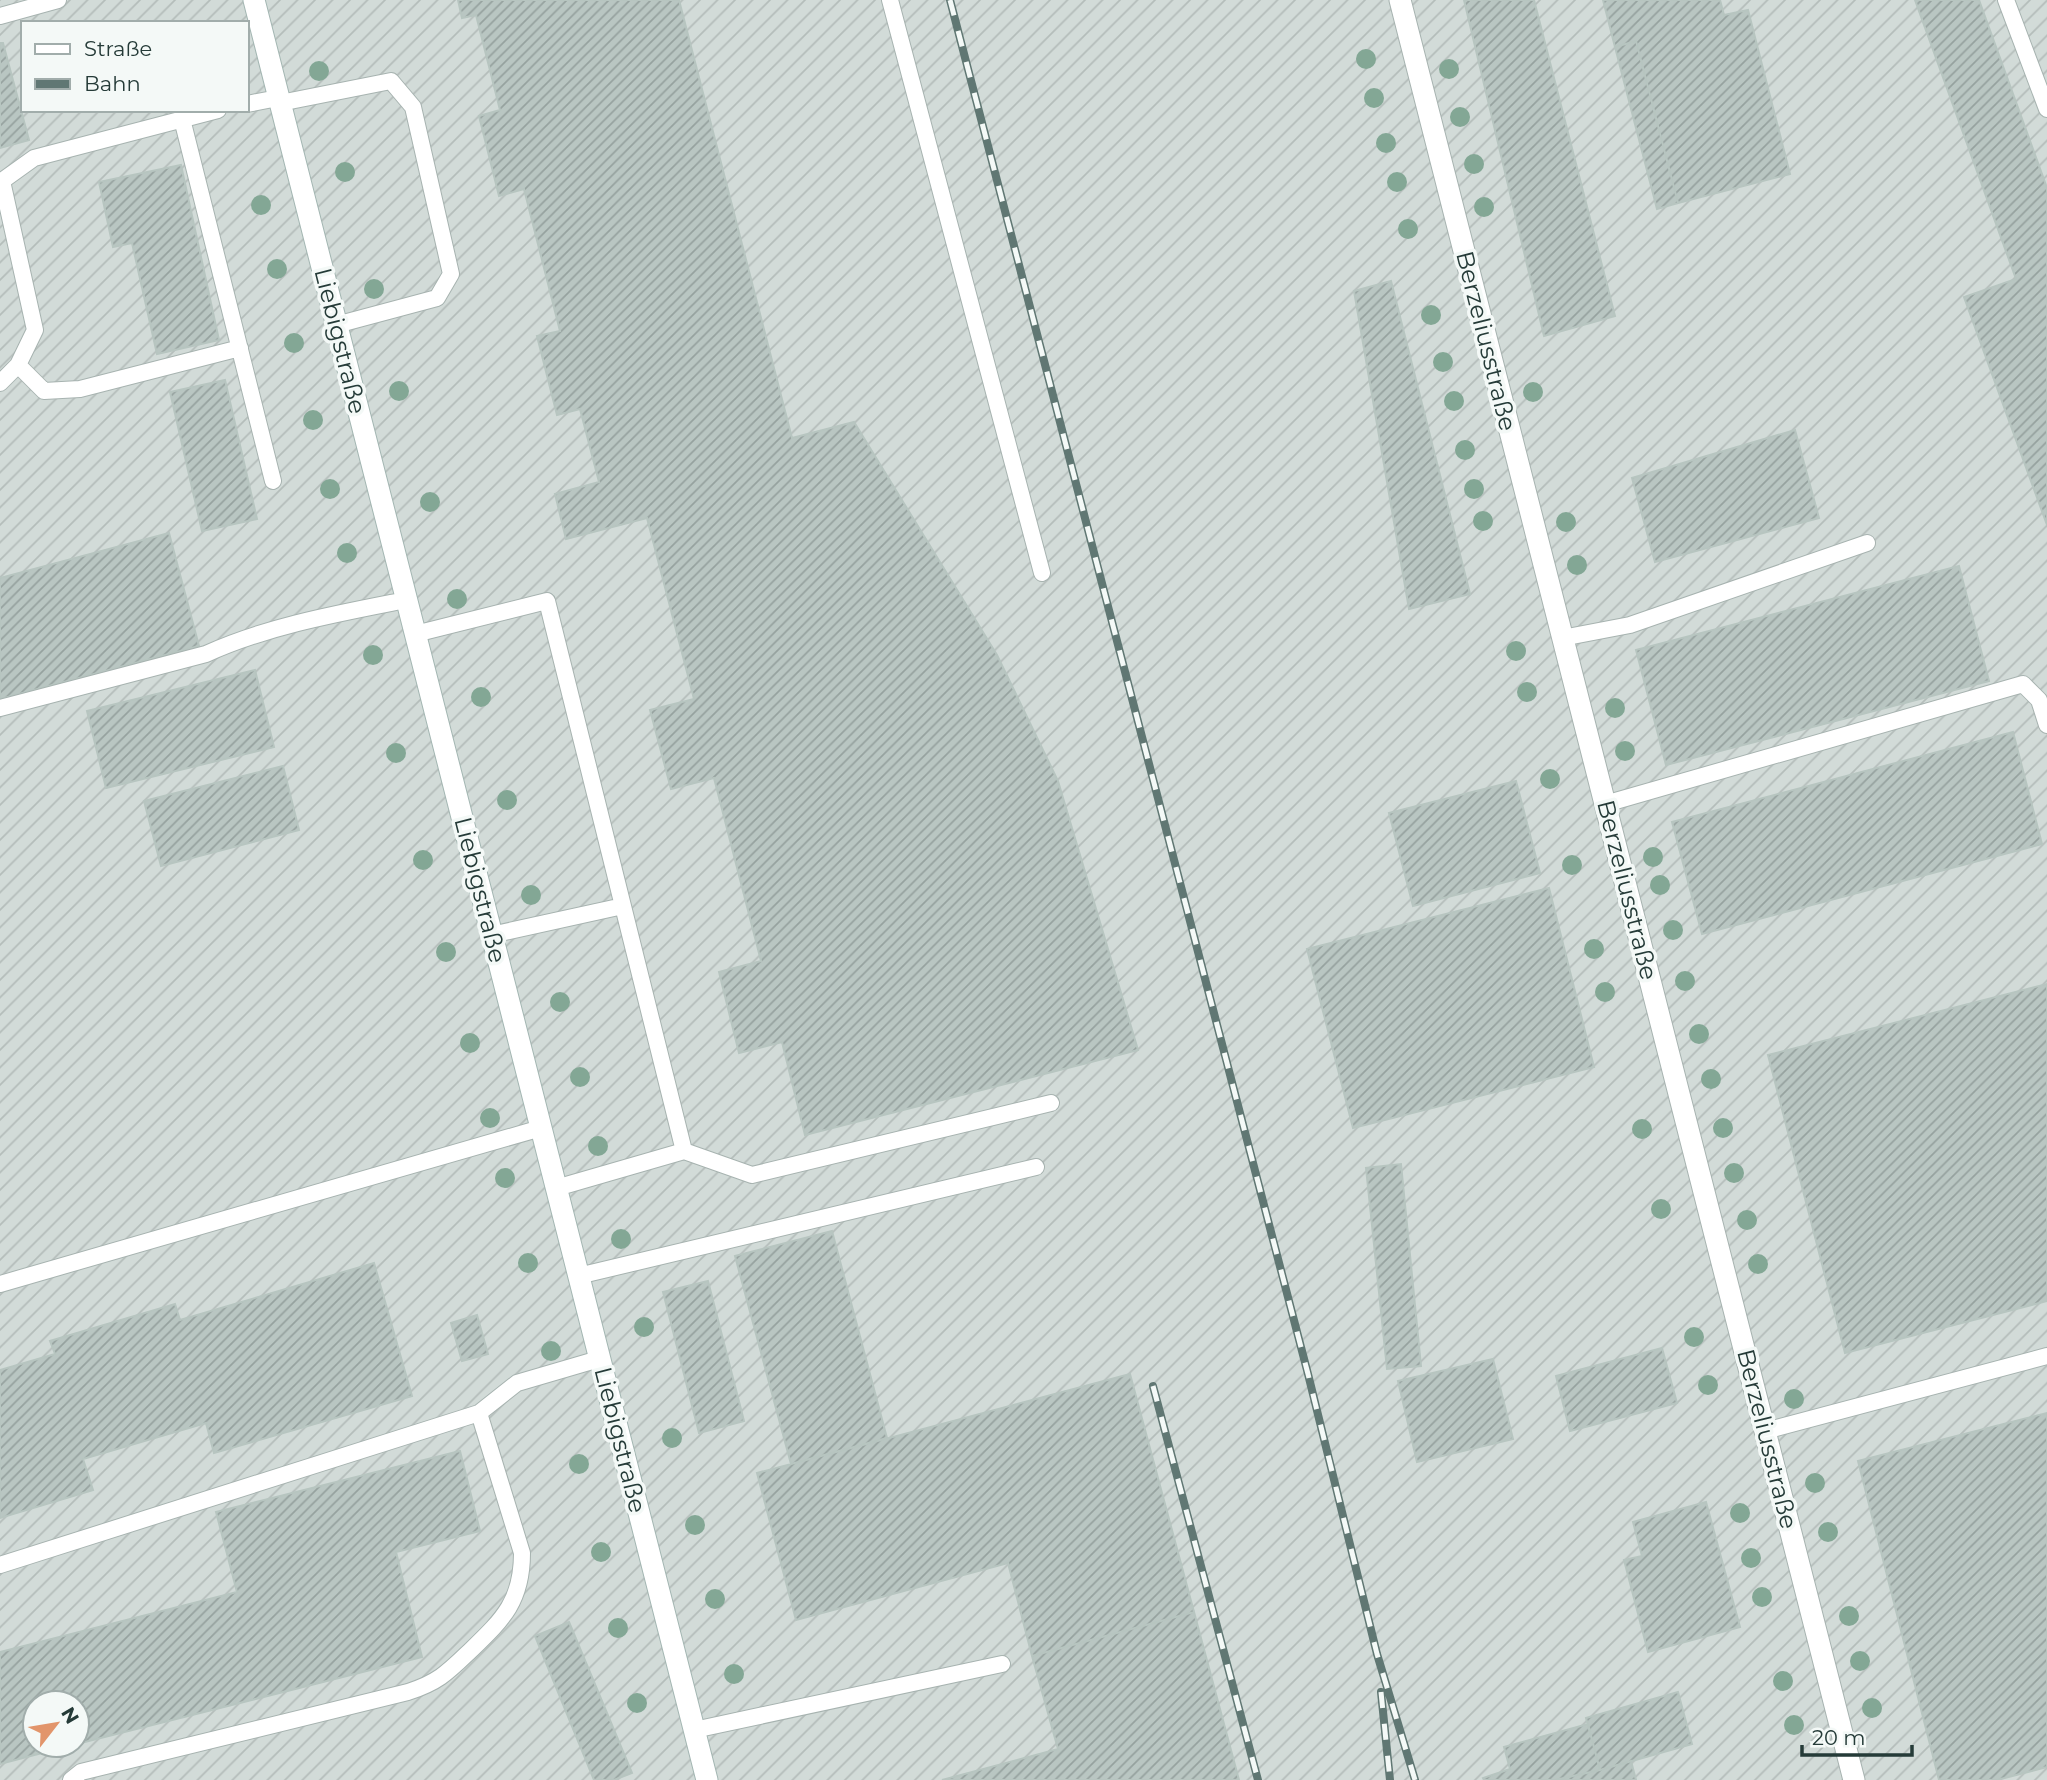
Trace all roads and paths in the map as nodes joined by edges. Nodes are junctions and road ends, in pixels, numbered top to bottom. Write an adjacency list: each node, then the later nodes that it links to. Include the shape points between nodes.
1 (58, 0): 6 (lane)
2 (254, 0): 7 (main road, Liebigstraße)
3 (890, 0): 18 (lane)
4 (1399, 0): 21 (main road, Berzeliusstraße)
5 (2006, 0): 9 (lane)
6 (0, 16)
7 (279, 100): 8 (lane); 12 (main road, Liebigstraße); 12 (lane, via 391,80 413,107 451,274 437,298)
8 (248, 104)
9 (2047, 109)
10 (210, 112): 11 (lane)
11 (182, 119): 13 (lane); 14 (lane, via 34,158 2,181 35,330)
12 (336, 325): 19 (main road, Liebigstraße)
13 (240, 348): 14 (lane, via 80,390 44,391); 16 (lane)
14 (18, 365): 15 (lane)
15 (0, 383)
16 (273, 481)
17 (1867, 543): 21 (lane, via 1630,625)
18 (1042, 573)
19 (406, 600): 20 (main road, Liebigstraße); 22 (lane, via 329,616)
20 (415, 634): 25 (lane, via 547,601); 26 (main road, Liebigstraße)
21 (1562, 638): 24 (main road, Berzeliusstraße)
22 (0, 708)
23 (2047, 725): 24 (lane, via 2039,700 2024,684)
24 (1605, 804): 37 (main road, Berzeliusstraße)
25 (623, 906): 26 (lane); 29 (lane)
26 (491, 935): 28 (main road, Liebigstraße)
27 (1051, 1103): 29 (lane, via 752,1175)
28 (541, 1128): 31 (main road, Liebigstraße); 33 (lane)
29 (684, 1151): 31 (lane)
30 (1036, 1167): 32 (lane)
31 (556, 1188): 32 (main road, Liebigstraße)
32 (578, 1276): 35 (main road, Liebigstraße)
33 (0, 1284)
34 (2047, 1356): 37 (lane)
35 (599, 1359): 36 (lane, via 517,1383); 40 (main road, Liebigstraße)
36 (480, 1413): 38 (lane); 41 (lane, via 522,1553 522,1574 509,1609 442,1677 408,1692 81,1772)
37 (1765, 1430): 43 (main road, Berzeliusstraße)
38 (0, 1565)
39 (1002, 1664): 40 (lane)
40 (694, 1730): 42 (main road, Liebigstraße)
41 (71, 1780)
42 (707, 1780)
43 (1854, 1780)

